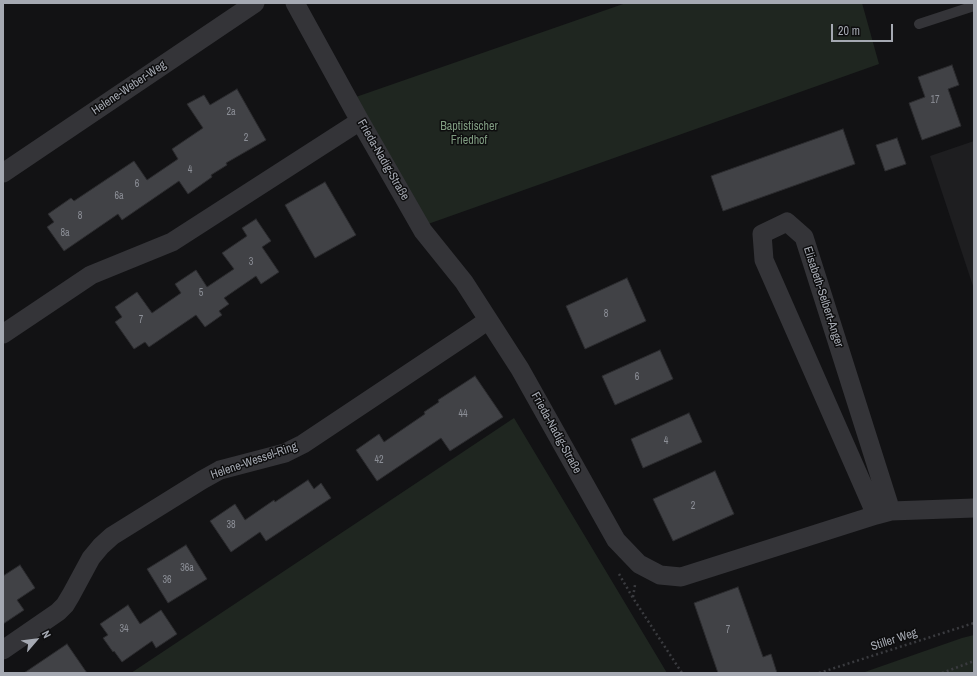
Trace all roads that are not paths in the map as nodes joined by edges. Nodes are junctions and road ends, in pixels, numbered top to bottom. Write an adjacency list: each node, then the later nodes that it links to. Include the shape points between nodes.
1 (255, 3): 6 (street, Helene-Weber-Weg)
2 (296, 3): 5 (street, Frieda-Nadig-Straße)
3 (974, 6): 4 (lane)
4 (919, 24)
5 (360, 121): 7 (street, Frieda-Nadig-Straße, via 423,231 464,282); 8 (street, via 172,242 91,275)
6 (3, 173)
7 (488, 320): 10 (street, Frieda-Nadig-Straße, via 520,369 616,540 639,564 660,575 681,577); 11 (street, Helene-Wessel-Ring, via 303,444 285,453 220,470 112,536 91,558 65,605)
8 (3, 334)
9 (974, 508): 10 (street, Frieda-Nadig-Straße)
10 (884, 513): 10 (street, Elisabeth-Selbert-Anger, via 764,260 762,234 787,222 804,237)
11 (3, 650)

